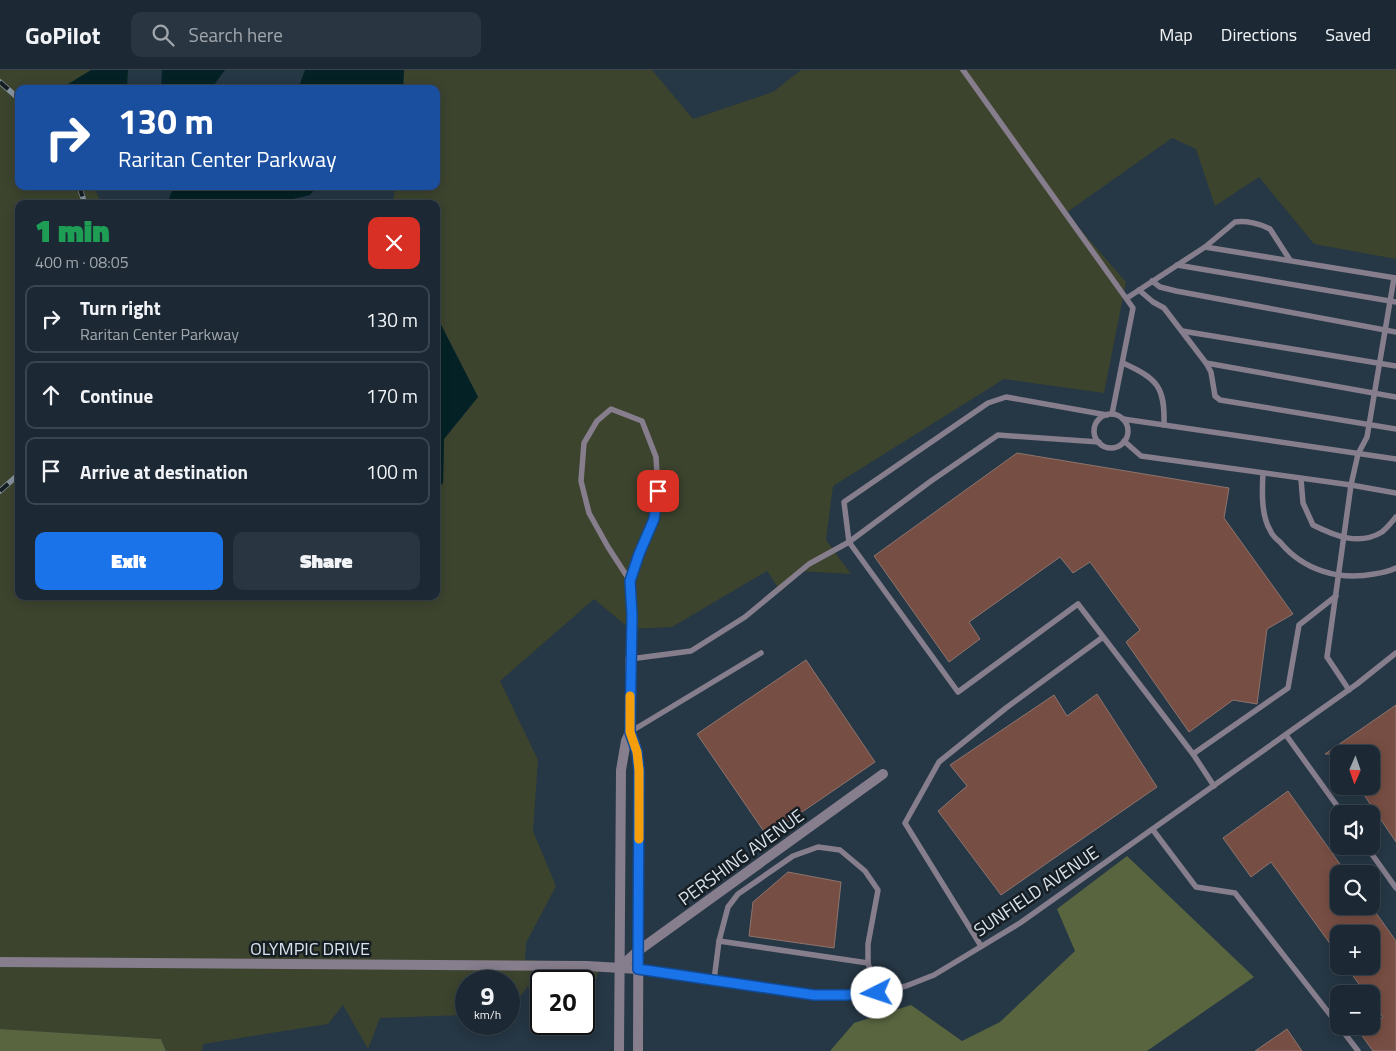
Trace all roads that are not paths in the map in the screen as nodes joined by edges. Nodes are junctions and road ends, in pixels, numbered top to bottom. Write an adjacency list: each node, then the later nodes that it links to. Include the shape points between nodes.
1 (963, 70): 8 (lane)
2 (1205, 247): 3 (lane); 3 (lane, via 1235,222 1241,221 1270,229); 4 (lane)
3 (1290, 260): 5 (lane)
4 (1177, 266): 6 (lane); 9 (lane)
5 (1395, 278): 9 (lane)
6 (1152, 282): 7 (lane); 10 (lane, via 1176,291)
7 (1139, 290): 8 (lane); 11 (lane, via 1164,308)
8 (1127, 298): 15 (lane, via 1134,308)
9 (1393, 301): 10 (lane)
10 (1386, 330): 12 (lane); 14 (lane)
11 (1182, 331): 13 (lane); 14 (lane)
12 (1396, 332)
13 (1206, 363): 17 (lane); 22 (lane, via 1215,396 1220,400)
14 (1380, 363): 16 (lane); 17 (lane)
15 (1123, 364): 19 (lane); 21 (lane, via 1151,378 1162,392)
16 (1396, 366)
17 (1375, 393): 18 (lane); 22 (lane)
18 (1396, 397)
19 (1110, 415): 20 (lane); 25 (lane, via 1097,421 1095,436); 34 (lane, via 1006,397 988,403 844,502)
20 (1123, 419): 21 (lane); 24 (lane, via 1128,430)
21 (1164, 425): 26 (lane)
22 (1369, 425): 23 (lane); 26 (lane)
23 (1396, 429)
24 (1124, 441): 25 (lane, via 1111,448); 28 (lane, via 1141,456)
25 (1098, 442): 34 (lane, via 998,435)
26 (1358, 454): 27 (lane); 30 (lane)
27 (1396, 459)
28 (1262, 473): 29 (lane); 36 (lane, via 1262,500 1269,530 1288,552 1313,568)
29 (1301, 478): 30 (lane); 33 (lane, via 1303,503 1313,525)
30 (1351, 486): 31 (lane); 33 (lane)
31 (1396, 494)
32 (1396, 517): 33 (lane, via 1383,531 1366,539)
33 (1344, 538): 36 (lane)
34 (849, 542): 39 (lane, via 958,692 1078,604); 42 (lane, via 809,564 745,616 691,651)
35 (1396, 568): 36 (lane, via 1359,577)
36 (1338, 576): 38 (lane)
37 (630, 581): 37 (lane, via 654,519 658,491 656,457 642,421 611,409 596,421 584,443 581,481 589,513); 42 (lane)
38 (1336, 596): 43 (lane, via 1327,657); 46 (lane, via 1299,625 1288,688)
39 (1103, 636): 46 (lane); 54 (lane, via 939,762 905,823)
40 (761, 653): 44 (lane)
41 (1396, 653): 43 (lane, SUNFIELD AVENUE)
42 (630, 659): 44 (street)
43 (1349, 690): 45 (lane, SUNFIELD AVENUE)
44 (630, 732): 55 (street, via 639,770); 58 (street, via 620,770)
45 (1286, 734): 48 (lane, SUNFIELD AVENUE); 49 (lane)
46 (1193, 754): 48 (lane)
47 (883, 774): 55 (street, PERSHING AVENUE)
48 (1214, 786): 50 (lane, SUNFIELD AVENUE)
49 (1337, 805)
50 (1153, 830): 54 (lane, SUNFIELD AVENUE, via 1049,904); 62 (lane, via 1196,887 1235,893)
51 (1372, 855): 52 (lane)
52 (1396, 888)
53 (719, 941): 57 (lane); 57 (lane, via 728,907 738,894 793,856 818,847 840,850 866,871 878,890 868,944); 60 (lane)
54 (981, 946): 61 (lane, SUNFIELD AVENUE, via 934,975)
55 (638, 951): 58 (street, PERSHING AVENUE); 59 (street)
56 (0, 962): 58 (street, OLYMPIC DRIVE)
57 (868, 963): 61 (lane)
58 (619, 968): 59 (street, OLYMPIC DRIVE); 64 (street)
59 (638, 969): 60 (lane, SUNFIELD AVENUE); 65 (street)
60 (714, 980): 61 (lane, SUNFIELD AVENUE, via 814,995)
61 (877, 993)
62 (1330, 1014)
63 (1346, 1035): 66 (lane)
64 (619, 1051)
65 (638, 1051)
66 (1358, 1051)

